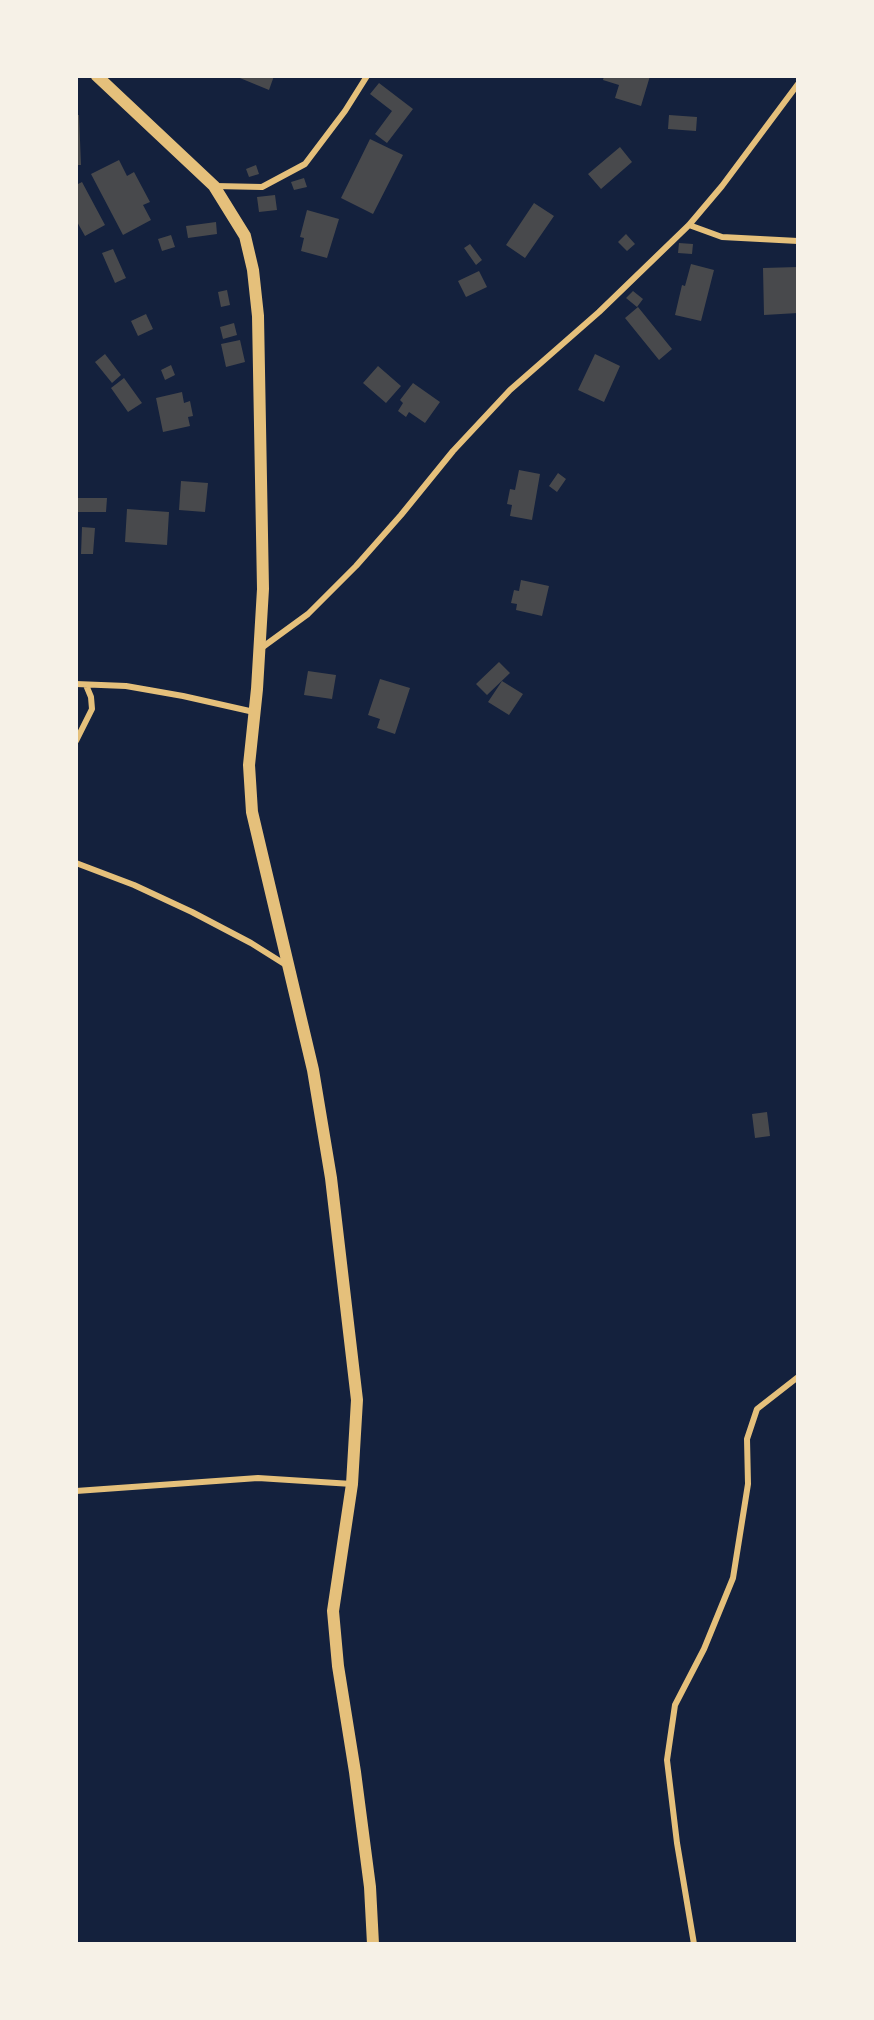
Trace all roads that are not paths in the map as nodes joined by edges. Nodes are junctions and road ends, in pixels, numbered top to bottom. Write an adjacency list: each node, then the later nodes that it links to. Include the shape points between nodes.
1 (97, 76): 4 (main road)
2 (367, 76): 4 (street, via 305,164 262,187)
3 (798, 84): 5 (street)
4 (214, 186): 7 (main road, via 245,236 258,316 263,589)
5 (689, 225): 6 (street, via 722,237); 7 (street, via 510,390 356,566 308,614)
6 (798, 241)
7 (258, 650): 10 (main road)
8 (76, 684): 9 (street)
9 (86, 685): 10 (street, via 126,686); 11 (street, via 92,709)
10 (254, 712): 13 (main road, via 249,765 252,812)
11 (76, 741)
12 (76, 863): 13 (street, via 192,912)
13 (290, 967): 15 (main road, via 314,1070 331,1178 357,1400)
14 (798, 1377): 18 (street, via 757,1409 747,1439 748,1484 734,1578 675,1705 667,1760)
15 (352, 1484): 16 (street, via 258,1478); 17 (main road, via 333,1611 370,1887)
16 (76, 1491)
17 (373, 1944)
18 (694, 1944)

